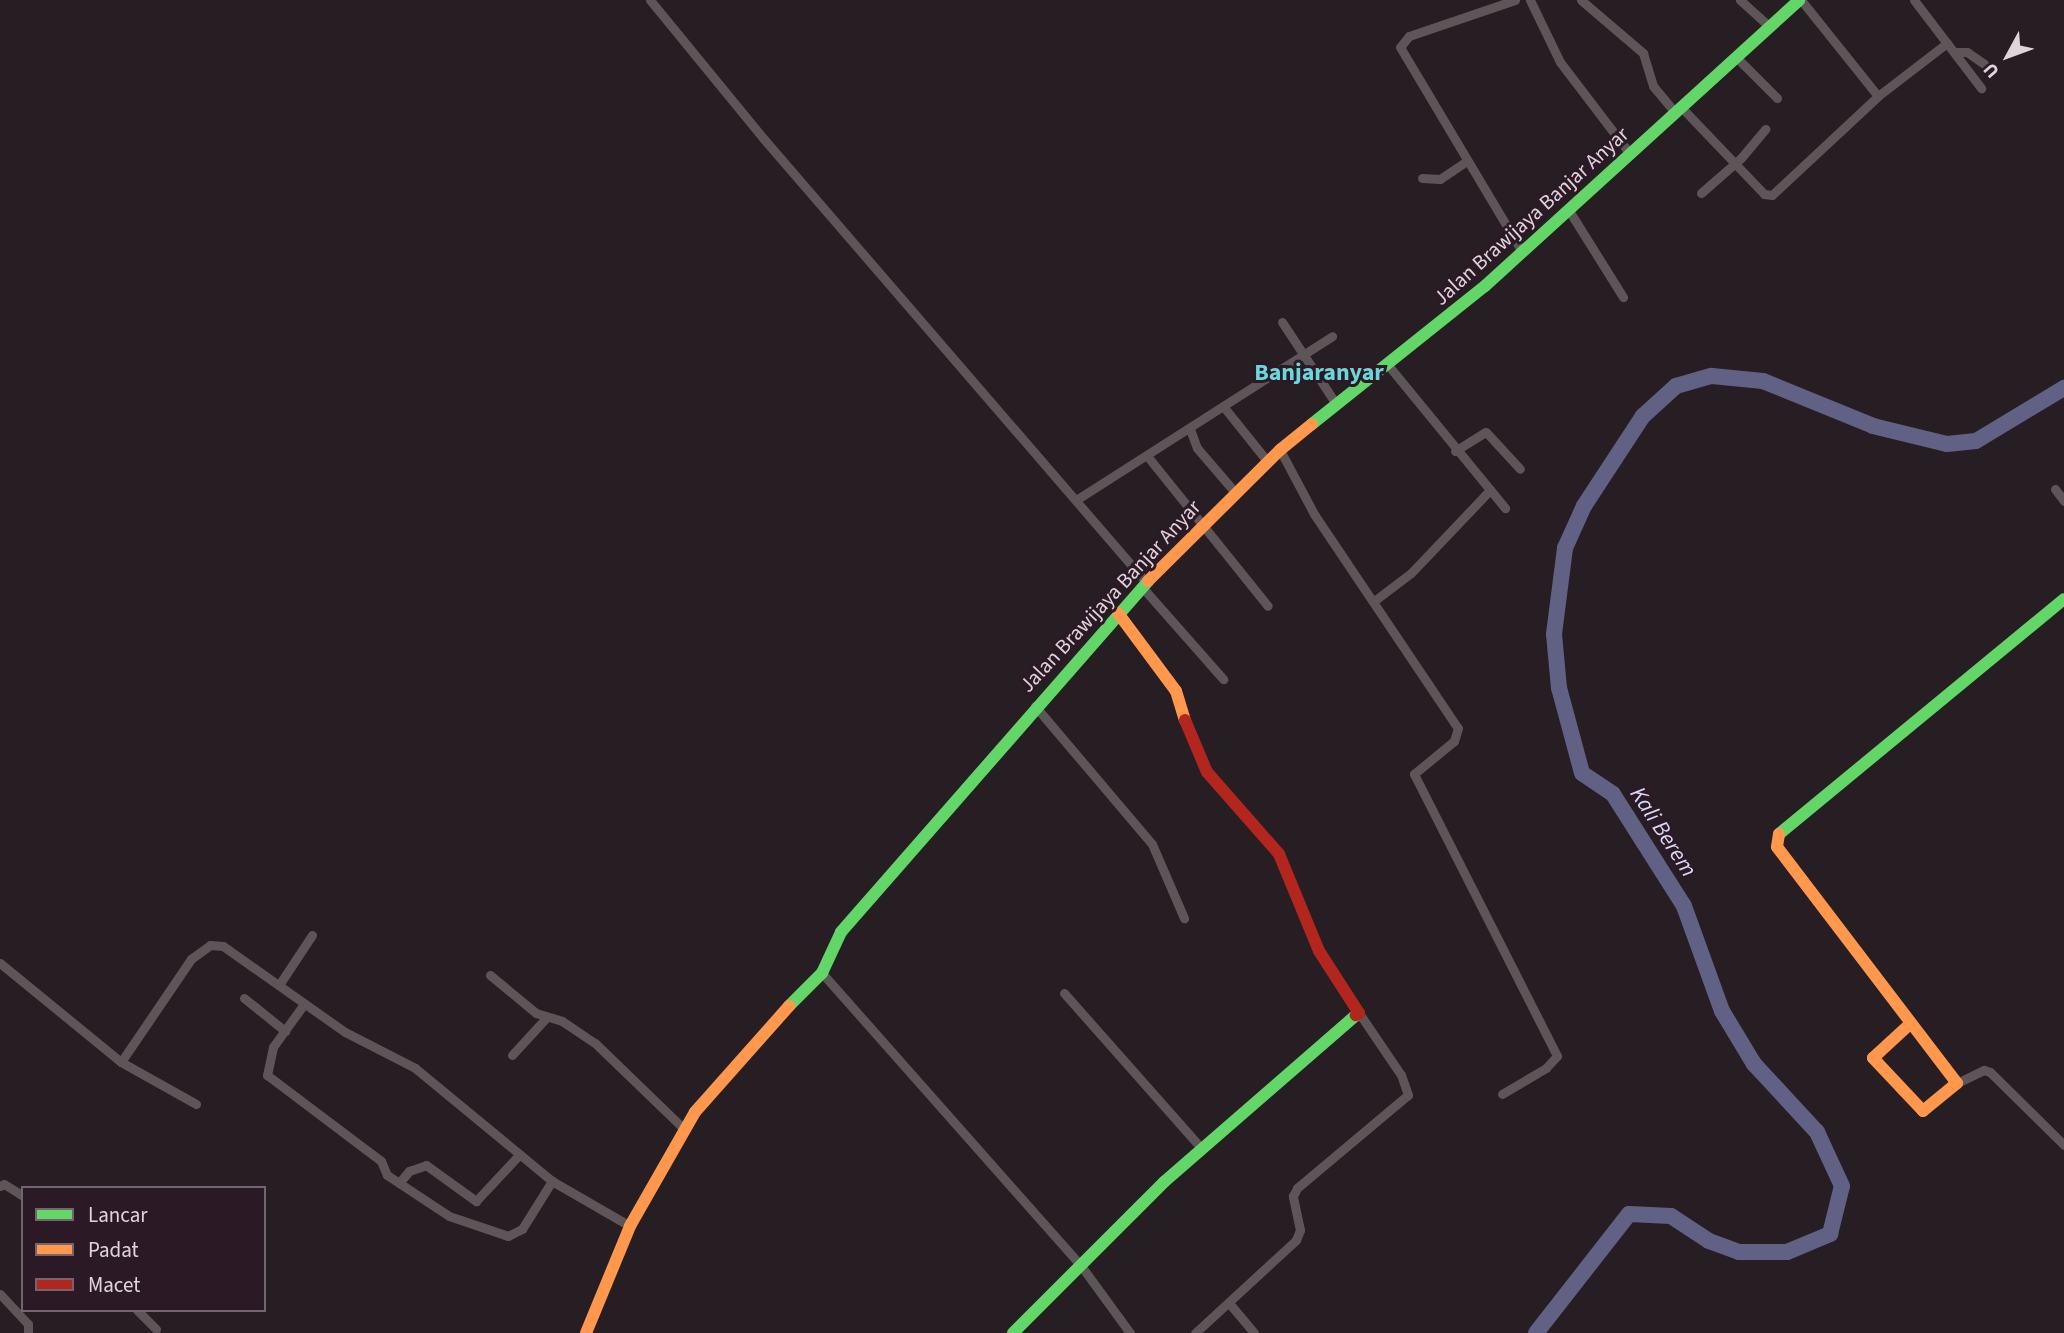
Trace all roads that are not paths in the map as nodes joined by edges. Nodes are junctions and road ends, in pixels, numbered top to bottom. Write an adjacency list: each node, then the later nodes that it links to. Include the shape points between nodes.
1 (650, 0): 41 (street)
2 (1514, 0): 19 (street, via 1409,36 1400,47)
3 (1530, 0): 18 (street, via 1575,84)
4 (1581, 0): 16 (street, via 1643,52 1653,86)
5 (1740, 0): 8 (street)
6 (1800, 0): 8 (street, Jalan Brawijaya Banjar Anyar); 14 (street)
7 (1914, 0): 9 (street)
8 (1769, 26): 11 (street, Jalan Brawijaya Banjar Anyar)
9 (1947, 43): 10 (street); 14 (street)
10 (1954, 52): 12 (street, via 1967,52); 13 (street)
11 (1736, 57): 15 (street); 16 (street, Jalan Brawijaya Banjar Anyar)
12 (1984, 64)
13 (1981, 88)
14 (1878, 96): 20 (street, via 1772,195 1764,194)
15 (1777, 98)
16 (1678, 110): 18 (street, Jalan Brawijaya Banjar Anyar); 20 (street)
17 (1765, 129): 20 (street)
18 (1630, 153): 23 (street, Jalan Brawijaya Banjar Anyar)
19 (1467, 161): 21 (street, via 1440,179); 24 (street)
20 (1733, 162): 22 (street)
21 (1422, 178)
22 (1701, 193)
23 (1567, 209): 24 (street, Jalan Brawijaya Banjar Anyar); 25 (street)
24 (1522, 252): 29 (street, Jalan Brawijaya Banjar Anyar)
25 (1623, 297)
26 (1282, 323): 28 (street)
27 (1332, 336): 28 (street)
28 (1301, 356): 30 (street); 31 (street)
29 (1388, 365): 30 (street, Jalan Brawijaya Banjar Anyar); 34 (street)
30 (1336, 404): 33 (street, Jalan Brawijaya Banjar Anyar)
31 (1223, 406): 32 (street); 36 (street)
32 (1190, 429): 35 (street); 40 (street, via 1197,449)
33 (1280, 450): 36 (street, Jalan Brawijaya Banjar Anyar); 47 (street, via 1314,514)
34 (1455, 451): 37 (street, via 1486,432); 39 (street)
35 (1148, 457): 41 (street); 44 (street)
36 (1267, 461): 40 (street, Jalan Brawijaya Banjar Anyar)
37 (1520, 469)
38 (2055, 489): 42 (street)
39 (1490, 490): 43 (street); 47 (street, via 1411,573)
40 (1234, 491): 44 (street, Jalan Brawijaya Banjar Anyar)
41 (1076, 500): 45 (street)
42 (2064, 500)
43 (1505, 508)
44 (1203, 522): 45 (street, Jalan Brawijaya Banjar Anyar); 48 (street)
45 (1144, 585): 49 (street, Jalan Brawijaya Banjar Anyar); 50 (street)
46 (2064, 599): 63 (street, via 1776,837 1777,847)
47 (1374, 601): 68 (street, via 1458,728 1454,741 1414,774 1555,1045 1557,1056 1546,1068)
48 (1268, 606)
49 (1118, 613): 51 (street, Jalan Brawijaya Banjar Anyar); 61 (street, via 1176,691 1190,739 1207,772 1279,854 1319,951)
50 (1223, 679)
51 (1035, 706): 52 (street, via 1152,844); 55 (street, Jalan Brawijaya Banjar Anyar, via 841,932)
52 (1184, 918)
53 (312, 936): 57 (street)
54 (0, 963): 66 (street)
55 (822, 973): 70 (street, Jalan Brawijaya Banjar Anyar, via 758,1037); 79 (street)
56 (490, 975): 62 (street)
57 (279, 985): 60 (street); 66 (street, via 223,946 210,945 183,969)
58 (1064, 993): 72 (street)
59 (244, 998): 64 (street)
60 (304, 1004): 64 (street); 73 (street, via 345,1032 415,1068)
61 (1359, 1013): 72 (street); 81 (street, via 1401,1075 1408,1095 1297,1188 1293,1196 1300,1230 1296,1240)
62 (547, 1017): 65 (street); 70 (street, via 562,1021 595,1043)
63 (1910, 1024): 67 (street); 67 (street, via 1873,1060 1923,1111)
64 (285, 1031): 75 (street, via 265,1069 271,1082 381,1161 387,1175)
65 (512, 1055)
66 (121, 1062): 69 (street)
67 (1956, 1083): 71 (street, via 1984,1070 1990,1072)
68 (1502, 1094)
69 (196, 1104)
70 (684, 1129): 78 (street, Jalan Brawijaya Banjar Anyar)
71 (2064, 1145)
72 (1202, 1149): 79 (street)
73 (520, 1154): 74 (street); 75 (street, via 476,1200 428,1166 409,1171)
74 (552, 1181): 75 (street, via 522,1229 508,1236 449,1216); 78 (street)
75 (399, 1183)
76 (0, 1186): 77 (street)
77 (21, 1195)
78 (630, 1226): 85 (street, Jalan Brawijaya Banjar Anyar)
79 (1079, 1264): 86 (street); 87 (street)
80 (0, 1294): 84 (street, via 28,1324)
81 (1229, 1303): 88 (street); 89 (street)
82 (139, 1312): 83 (street)
83 (156, 1332)
84 (28, 1333)
85 (586, 1333)
86 (1013, 1333)
87 (1130, 1333)
88 (1195, 1333)
89 (1254, 1333)

